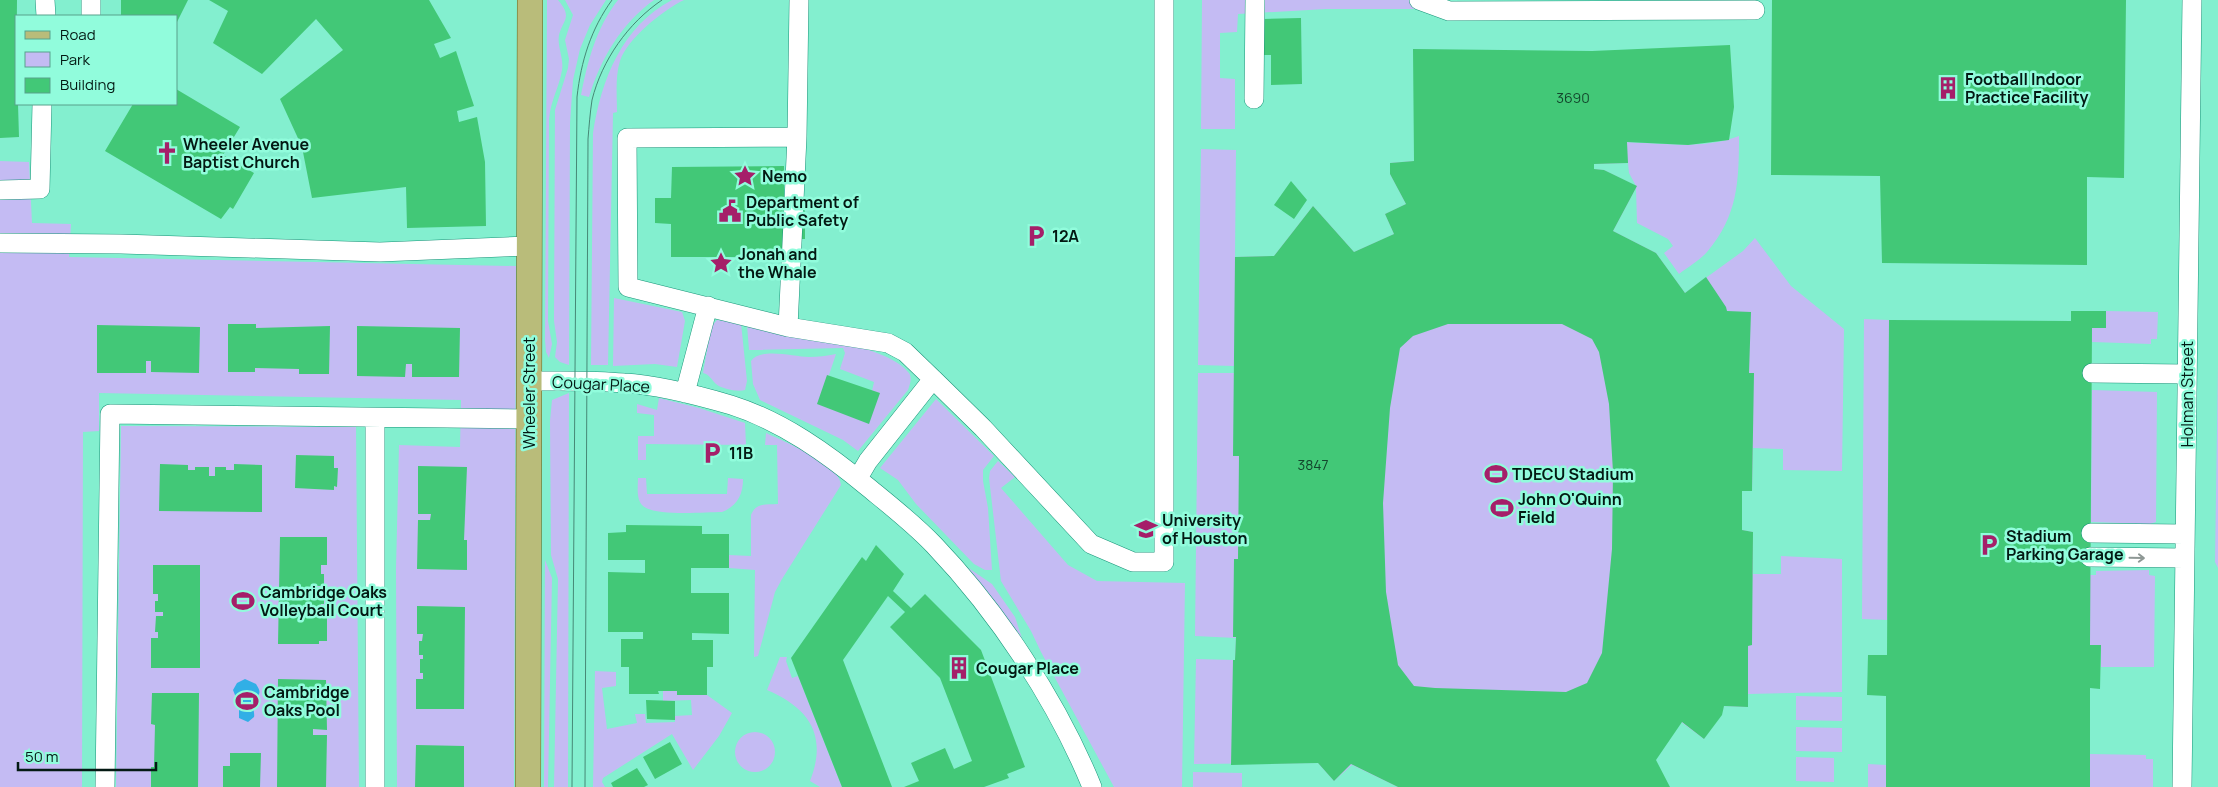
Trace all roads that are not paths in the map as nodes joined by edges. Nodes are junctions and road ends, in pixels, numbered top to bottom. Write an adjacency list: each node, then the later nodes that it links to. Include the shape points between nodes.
1 (45, 0): 10 (street)
2 (91, 0): 11 (street)
3 (530, 0): 17 (main road, Wheeler Street)
4 (799, 0): 14 (street)
5 (1164, 0): 22 (street, via 1164,562 1132,562 1091,544 983,428)
6 (1254, 0): 12 (street)
7 (1419, 0): 9 (street, via 1449,11)
8 (2192, 0): 21 (street, Holman Street)
9 (1755, 10)
10 (46, 15)
11 (91, 15)
12 (1254, 98)
13 (42, 105): 15 (street, via 40,189)
14 (797, 137): 18 (street, via 627,138 628,287); 19 (street)
15 (0, 190)
16 (0, 243): 17 (street, via 380,252)
17 (529, 246): 23 (main road, Wheeler Street)
18 (708, 306): 19 (street); 24 (street)
19 (788, 327): 22 (street, via 888,343 905,352)
20 (2092, 373): 21 (street)
21 (2187, 374): 29 (street, Holman Street)
22 (933, 380): 27 (street)
23 (530, 381): 24 (street, Cougar Place, via 625,383); 26 (main road, Wheeler Street)
24 (684, 394): 27 (street, Cougar Place, via 732,406 761,418 811,444)
25 (375, 418): 26 (street); 32 (street, via 110,414); 33 (street)
26 (530, 419): 34 (main road, Wheeler Street)
27 (858, 478): 35 (street, Cougar Place, via 933,544 998,622 1030,669 1078,754)
28 (2091, 533): 29 (street)
29 (2184, 534): 31 (street, Holman Street)
30 (2090, 557): 31 (street, one-way to 31)
31 (2184, 558): 36 (street, Holman Street)
32 (105, 787)
33 (375, 787)
34 (528, 787)
35 (1092, 787)
36 (2182, 787)

